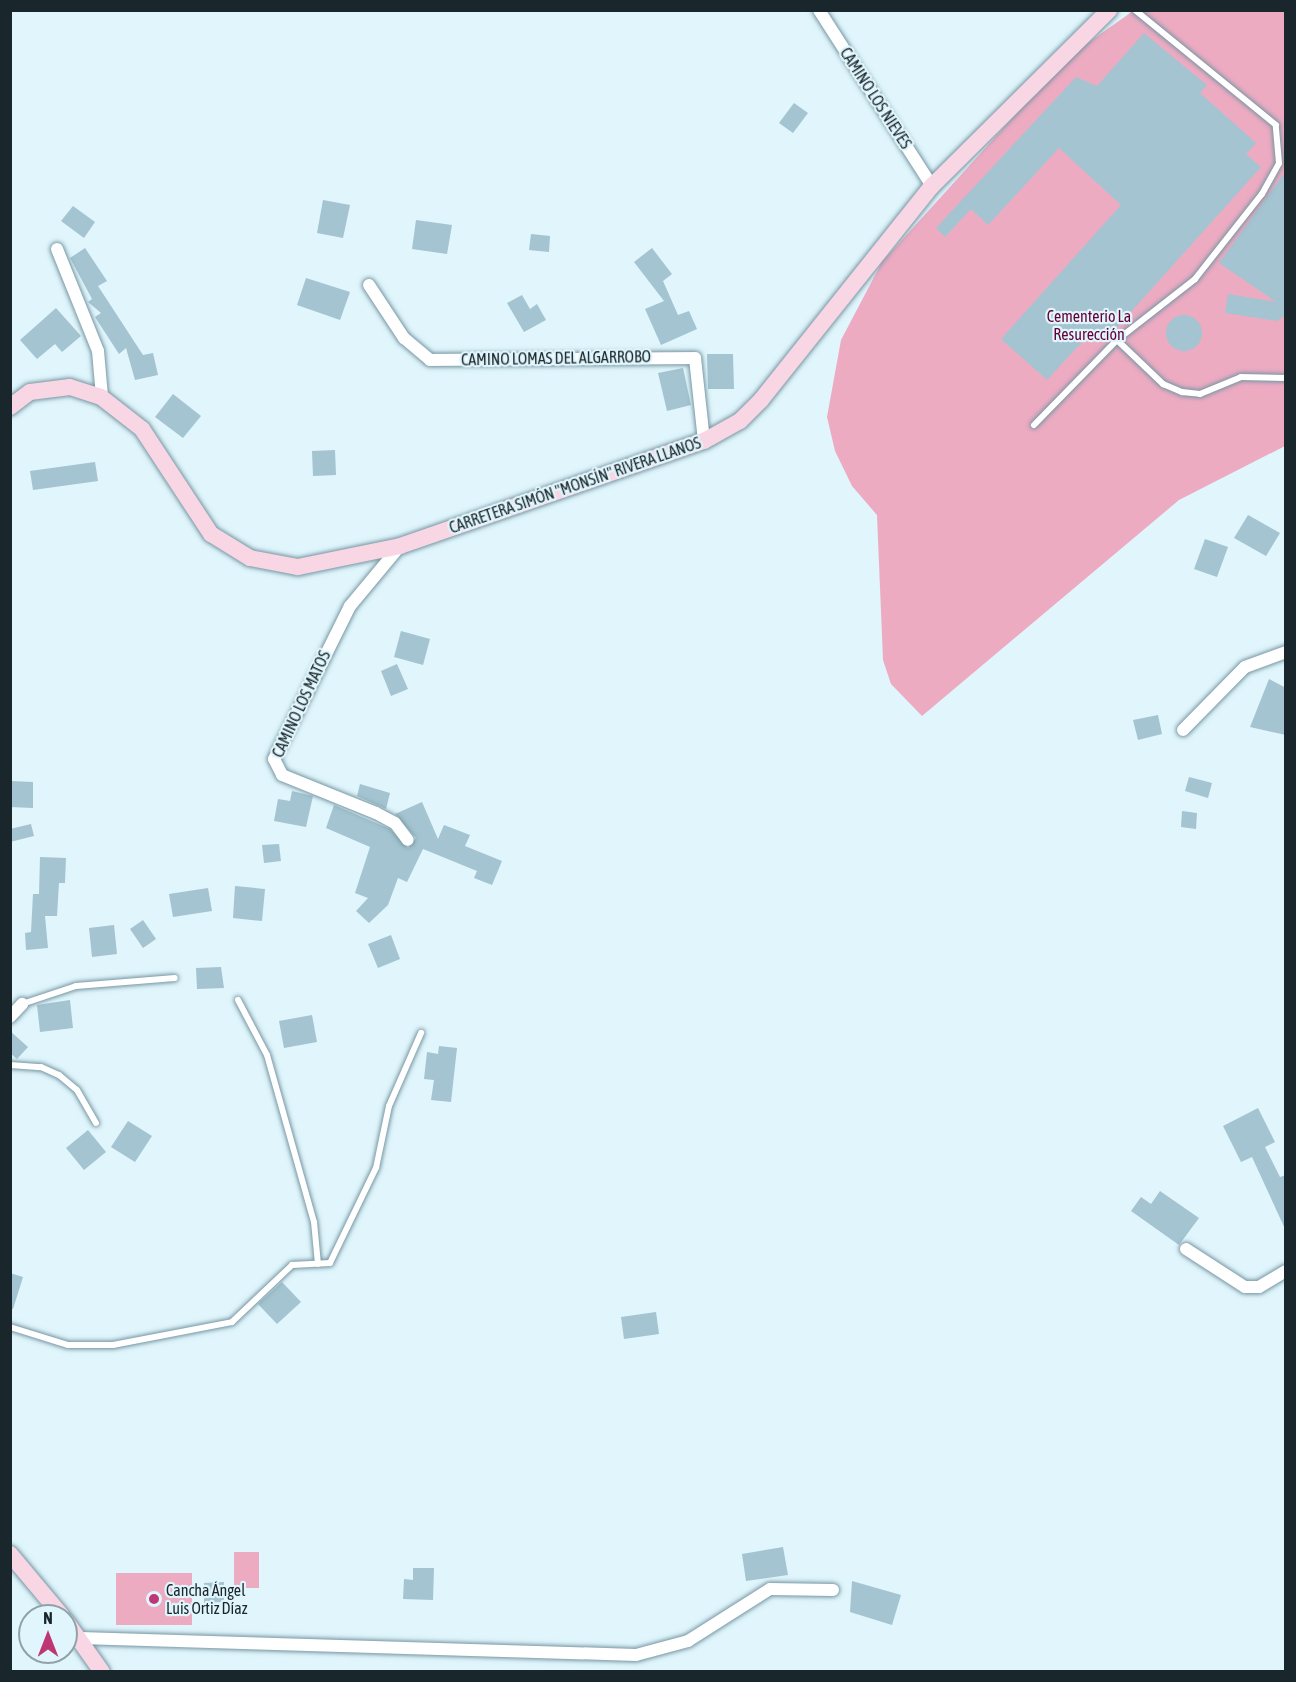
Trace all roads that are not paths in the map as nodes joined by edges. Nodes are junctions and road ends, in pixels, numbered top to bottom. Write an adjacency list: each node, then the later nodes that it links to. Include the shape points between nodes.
1 (819, 10): 5 (street, CAMINO LOS NIEVES)
2 (1109, 10): 5 (street, CARRETERA SIMÓN "MONSÍN" RIVERA LLANOS)
3 (1135, 10): 4 (lane, via 1239,90 1276,125)
4 (1283, 143): 8 (lane, via 1279,163 1262,194 1195,279)
5 (932, 186): 13 (street, CARRETERA SIMÓN "MONSÍN" RIVERA LLANOS, via 777,382 740,420)
6 (57, 249): 10 (street, via 98,351)
7 (369, 285): 13 (street, CAMINO LOMAS DEL ALGARROBO, via 404,338 430,360 695,358)
8 (1117, 340): 9 (lane, via 1162,384 1182,392 1200,394 1241,377); 12 (lane)
9 (1286, 378)
10 (102, 397): 11 (street, CARRETERA SIMÓN "MONSÍN" RIVERA LLANOS, via 70,387 30,392); 14 (street, CARRETERA SIMÓN "MONSÍN" RIVERA LLANOS, via 142,429 212,534 250,558 298,567)
11 (10, 407)
12 (1034, 425)
13 (704, 441): 14 (street, CARRETERA SIMÓN "MONSÍN" RIVERA LLANOS)
14 (400, 546): 17 (street, CAMINO LOS MATOS, via 350,606 274,759 282,775 376,813 395,823)
15 (1286, 652): 16 (street, via 1245,667)
16 (1183, 730)
17 (408, 840)
18 (175, 978): 20 (lane, via 76,986)
19 (238, 1000): 26 (lane, via 267,1055 315,1222)
20 (22, 1004): 21 (street)
21 (10, 1017)
22 (421, 1033): 26 (lane, via 392,1097 365,1193 342,1229 336,1257)
23 (10, 1065): 24 (lane, via 42,1067 59,1075 77,1090)
24 (96, 1123)
25 (1186, 1249): 27 (street, via 1245,1287 1259,1287)
26 (318, 1264): 28 (lane, via 292,1265 232,1322 113,1346 68,1346)
27 (1286, 1271)
28 (10, 1327)
29 (10, 1554): 31 (street)
30 (832, 1590): 33 (street, via 770,1589 688,1641 636,1655)
31 (52, 1604)
32 (78, 1636): 33 (street)
33 (80, 1638): 34 (street)
34 (102, 1671)

